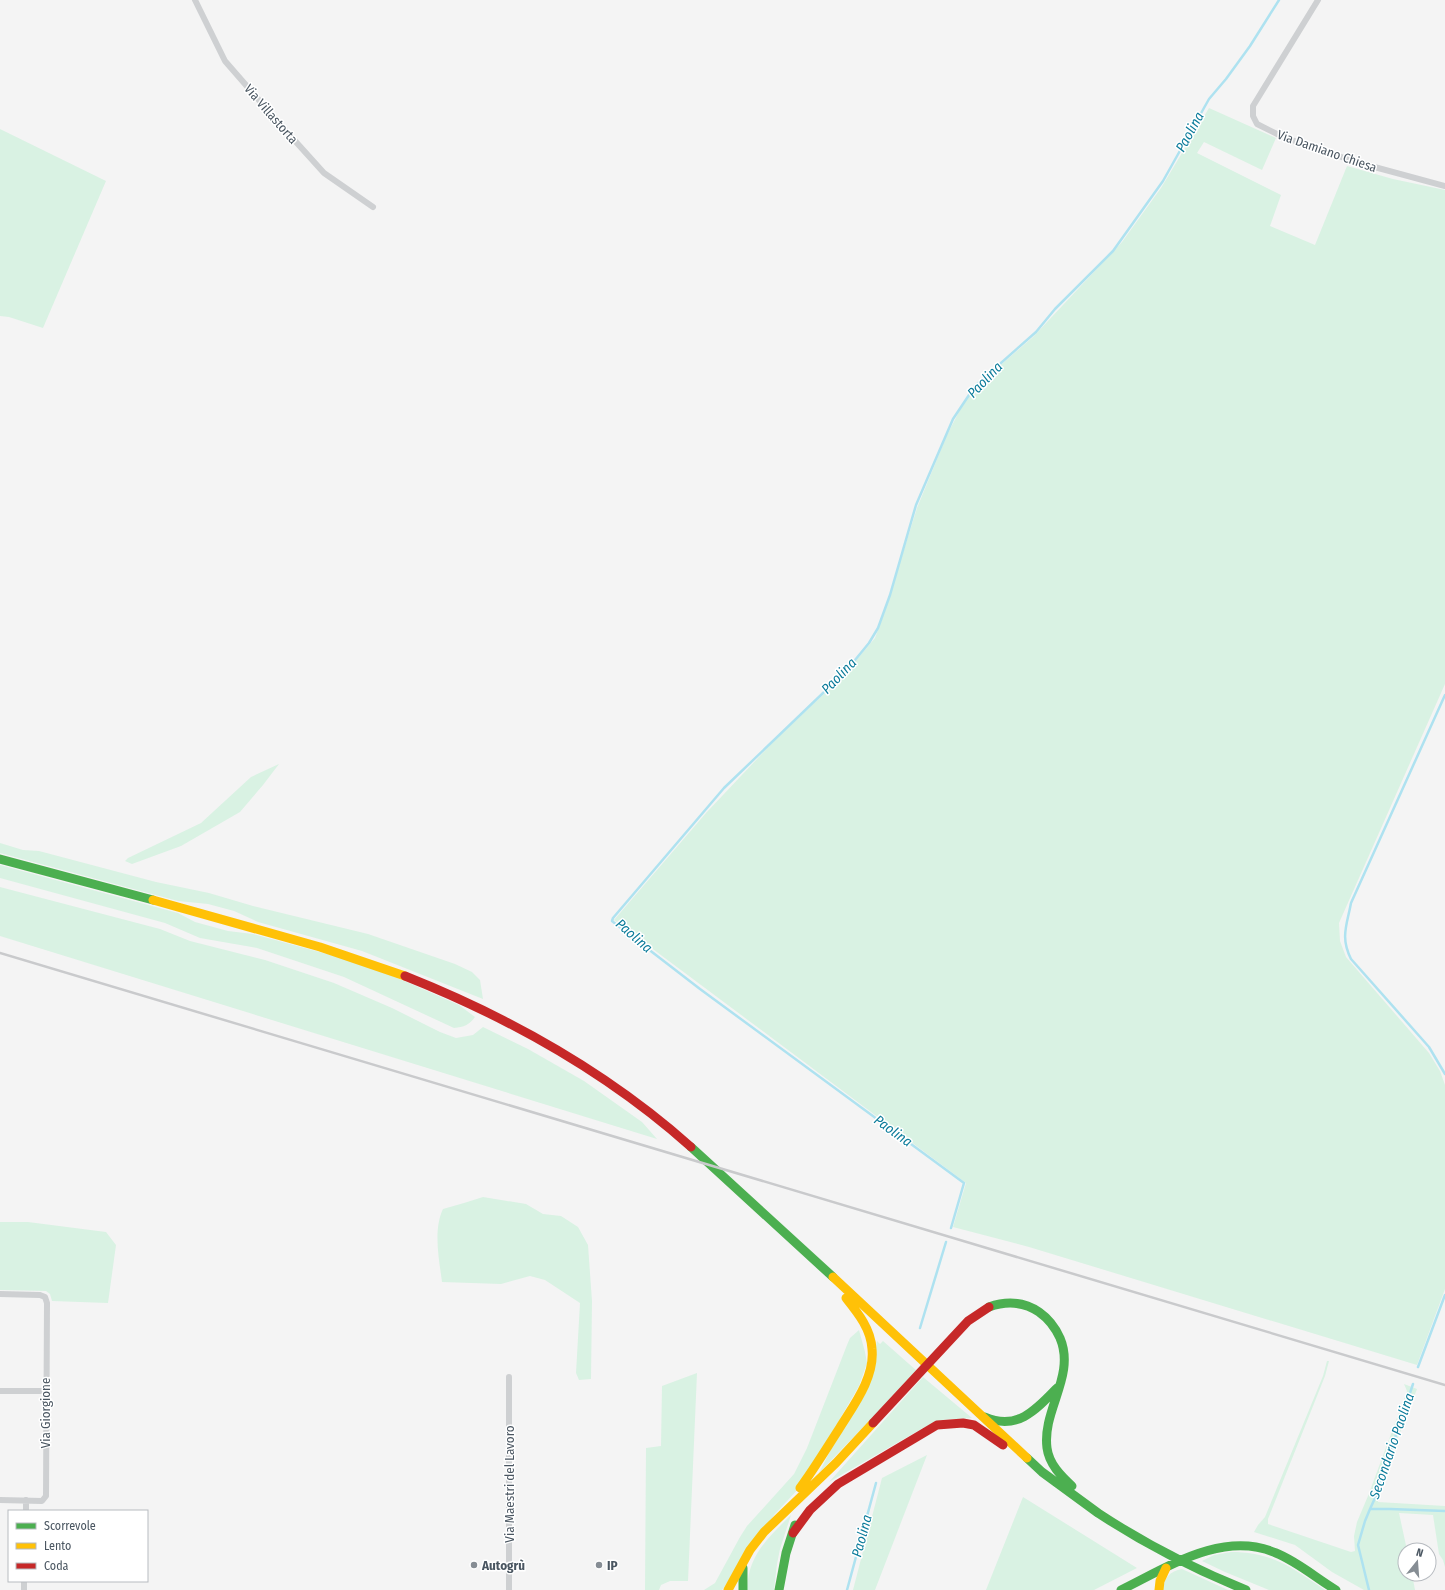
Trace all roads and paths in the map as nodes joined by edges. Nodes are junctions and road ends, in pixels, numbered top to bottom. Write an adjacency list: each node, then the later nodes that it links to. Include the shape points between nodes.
1 (195, 0): 4 (street, Via Villastorta, via 225,61 324,173)
2 (1318, 0): 3 (street, Via Damiano Chiesa, via 1253,106 1253,116 1257,124 1283,138 1356,162)
3 (1445, 186)
4 (373, 207)
5 (0, 859): 6 (main road, via 302,940 420,981 511,1024 558,1051 643,1109 687,1144)
6 (814, 1259): 12 (main road); 19 (main road, via 826,1279 863,1319 870,1332 873,1356 868,1379 855,1404 812,1473)
7 (0, 1294): 11 (street, Via Giorgione, via 45,1297)
8 (509, 1378): 25 (street, Via Maestri del Lavoro)
9 (1061, 1384): 12 (main road, via 1037,1409 1018,1420 997,1422); 14 (main road, via 1065,1354 1054,1326 1041,1313 1026,1306 1012,1303 993,1305 968,1321); 18 (main road, via 1047,1424 1047,1450 1057,1471)
10 (0, 1391): 11 (street)
11 (45, 1391): 16 (street, Via Giorgione, via 46,1496 42,1501)
12 (975, 1411): 13 (main road)
13 (1029, 1460): 18 (main road); 20 (main road, via 974,1425 937,1425 838,1484 810,1510)
14 (836, 1463): 19 (main road); 20 (main road, via 808,1500)
15 (0, 1500): 16 (street)
16 (26, 1500): 17 (street)
17 (26, 1510)
18 (1098, 1513): 32 (main road, via 1165,1553)
19 (773, 1522): 21 (main road, via 754,1545)
20 (793, 1533): 23 (main road)
21 (742, 1566): 26 (main road); 27 (main road)
22 (1166, 1568): 24 (main road); 31 (main road); 33 (main road, via 1199,1554 1240,1545 1260,1548 1291,1560)
23 (783, 1573): 28 (main road); 29 (main road)
24 (1135, 1586): 30 (main road)
25 (509, 1590)
26 (728, 1590)
27 (743, 1590)
28 (779, 1590)
29 (787, 1590)
30 (1121, 1590)
31 (1159, 1590)
32 (1246, 1590)
33 (1336, 1590)

